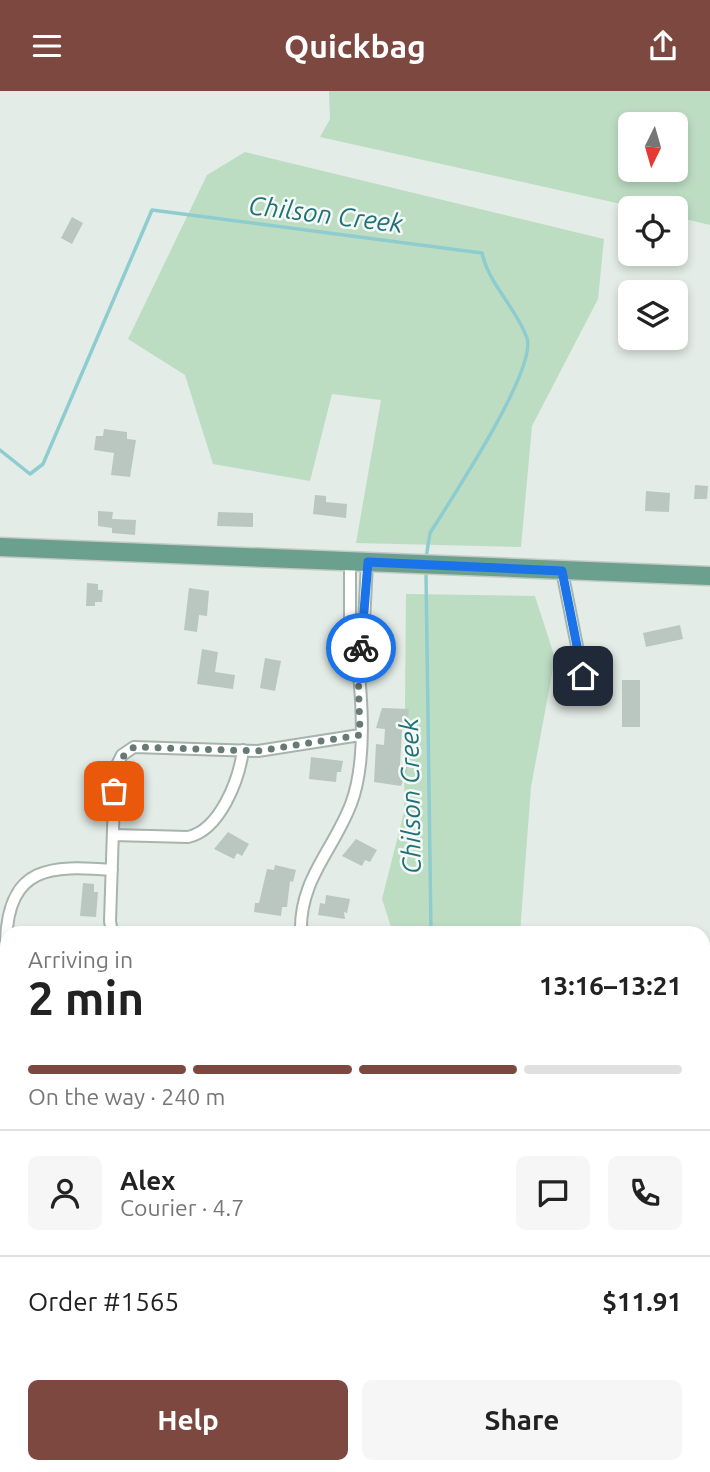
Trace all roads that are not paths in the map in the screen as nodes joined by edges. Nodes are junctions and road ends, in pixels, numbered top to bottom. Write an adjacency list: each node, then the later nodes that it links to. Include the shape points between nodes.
1 (0, 547): 2 (main road)
2 (359, 561): 3 (main road); 5 (street, via 363,643); 5 (street, via 350,644)
3 (562, 571): 4 (main road); 6 (street)
4 (710, 576)
5 (357, 654): 7 (street)
6 (583, 676)
7 (360, 735): 8 (street); 13 (street, via 355,793 304,895)
8 (243, 750): 9 (street, via 241,770 206,830 188,837); 9 (street, via 128,750 115,769)
9 (113, 835): 10 (street)
10 (112, 870): 11 (street, via 60,867 41,872 18,889); 12 (street)
11 (7, 926)
12 (112, 926)
13 (302, 926)

